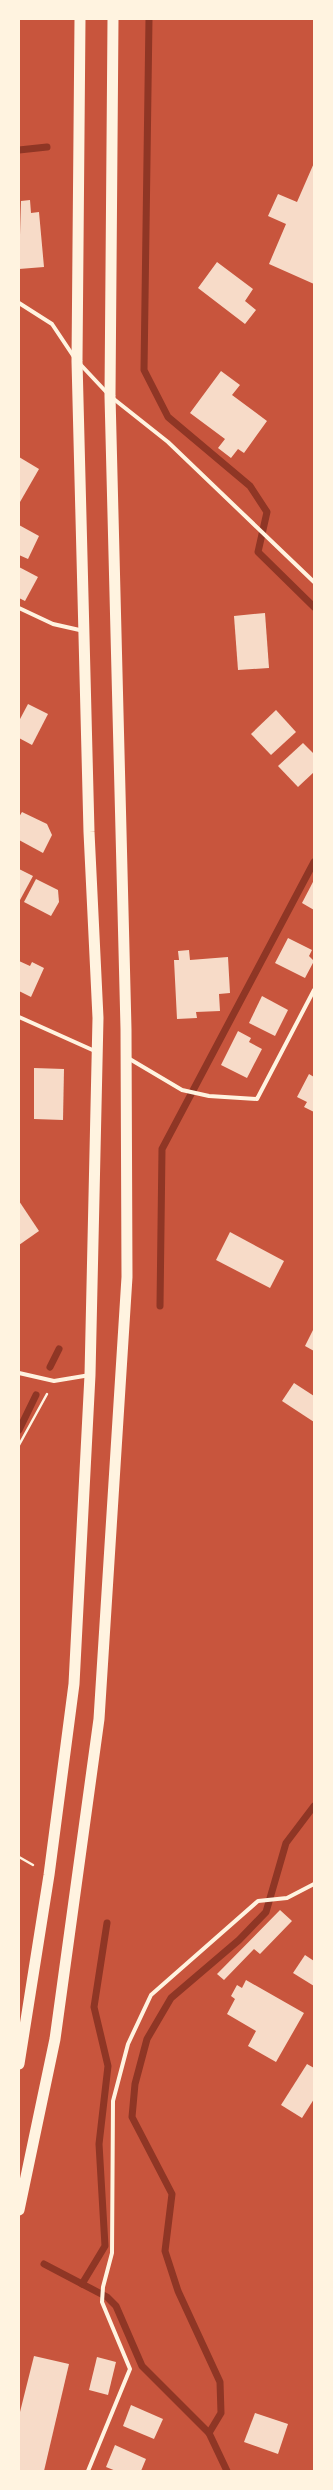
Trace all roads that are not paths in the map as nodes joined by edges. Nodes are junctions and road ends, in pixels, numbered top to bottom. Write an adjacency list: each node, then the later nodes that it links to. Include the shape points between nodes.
1 (80, 19): 4 (highway)
2 (113, 19): 5 (highway)
3 (19, 302): 4 (street, via 52,324)
4 (77, 361): 5 (street); 8 (highway)
5 (110, 396): 6 (street, via 168,442); 12 (highway)
6 (314, 582)
7 (19, 608): 8 (street, via 53,624)
8 (84, 631): 11 (highway, via 89,832 98,1018)
9 (314, 990): 12 (street, via 257,1099 209,1096 182,1090)
10 (19, 1017): 11 (street)
11 (97, 1052): 14 (highway)
12 (126, 1058): 17 (highway, via 127,1277 99,1720 55,2039)
13 (19, 1373): 14 (street, via 54,1382)
14 (90, 1375): 16 (highway, via 74,1684 49,1875)
15 (314, 1884): 18 (street, via 287,1898 258,1901 151,1995 128,2044 113,2101 112,2253 103,2287 102,2302 130,2369)
16 (19, 2064)
17 (19, 2210)
18 (88, 2471)

